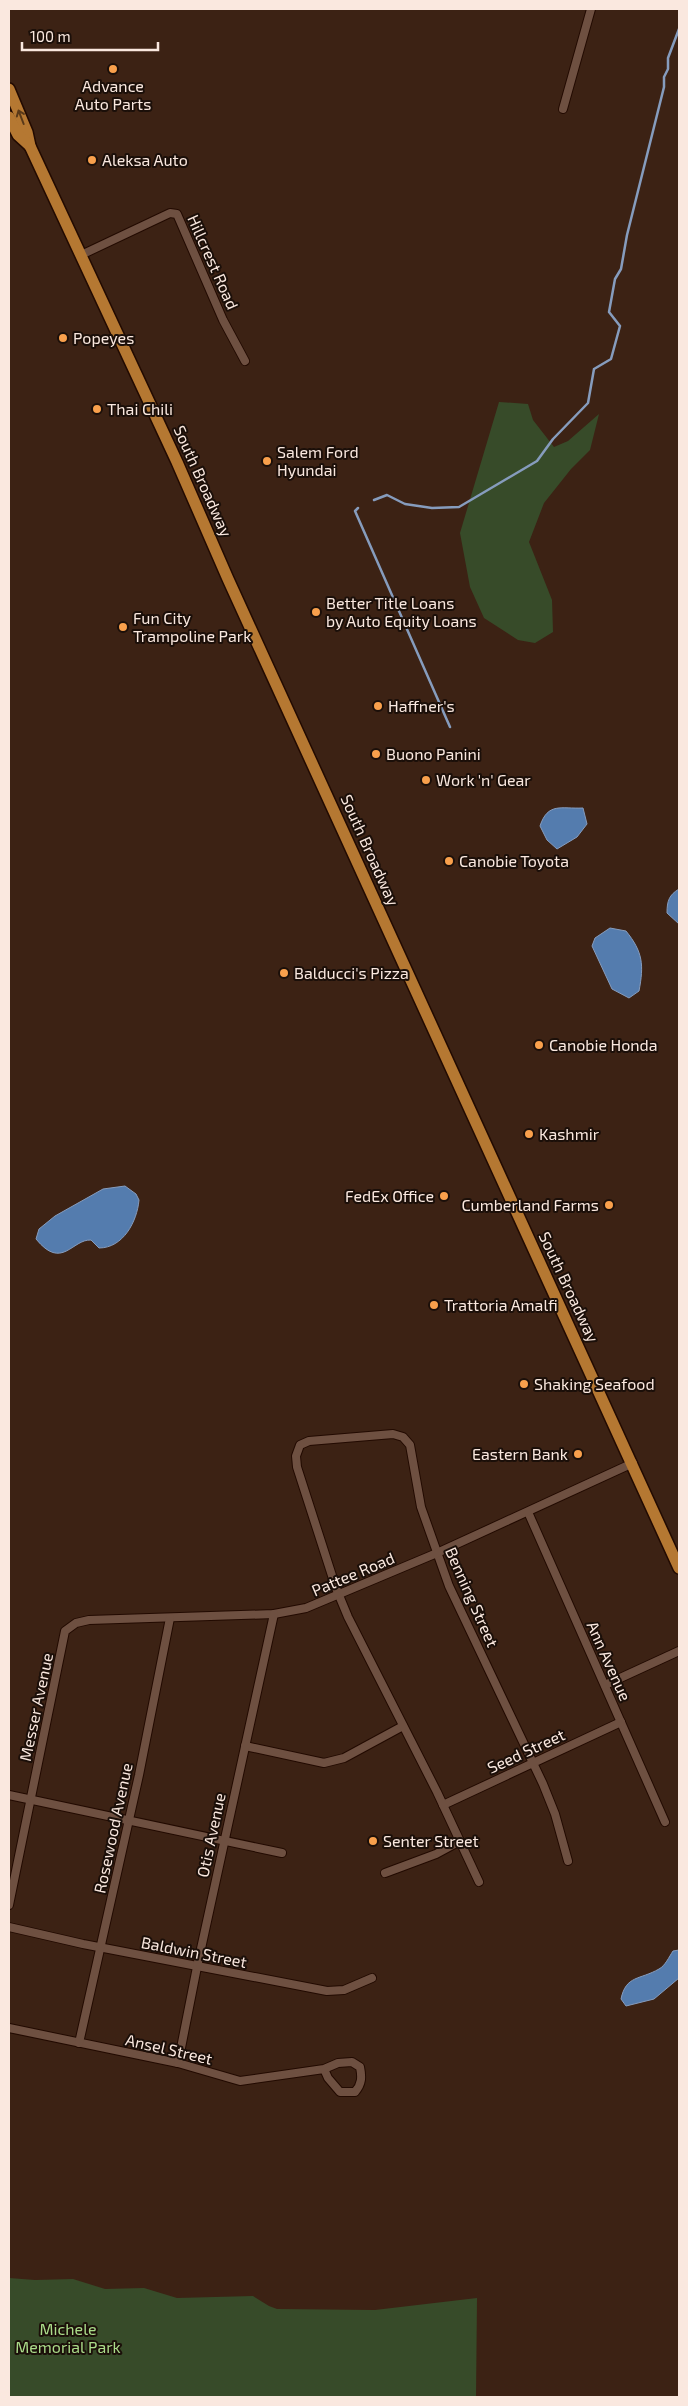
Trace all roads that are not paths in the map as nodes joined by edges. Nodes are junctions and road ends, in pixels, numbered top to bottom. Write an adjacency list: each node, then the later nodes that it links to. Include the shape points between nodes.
1 (591, 9): 3 (street)
2 (9, 89): 5 (main road, South Broadway, one-way to 2)
3 (563, 109)
4 (9, 117): 5 (main road, South Broadway, via 18,135)
5 (30, 146): 6 (main road, South Broadway)
6 (81, 255): 7 (street, Hillcrest Road, via 170,213 177,214 223,320); 8 (main road, South Broadway)
7 (245, 361)
8 (633, 1463): 9 (street, Pattee Road); 11 (main road, South Broadway)
9 (528, 1512): 10 (street, Pattee Road); 17 (street, Ann Avenue)
10 (437, 1553): 12 (street, Pattee Road); 12 (street, Benning Street, via 421,1507 410,1445 403,1437 383,1434 320,1439 300,1445 296,1456 298,1467); 21 (street, Benning Street, via 449,1586)
11 (679, 1568)
12 (339, 1595): 13 (street, Pattee Road, via 306,1608); 19 (street)
13 (274, 1614): 14 (street, Pattee Road); 20 (street, Otis Avenue)
14 (170, 1618): 15 (street, Pattee Road, via 89,1620 76,1623); 25 (street, Rosewood Avenue)
15 (65, 1631): 23 (street, Messer Avenue)
16 (679, 1651): 17 (street)
17 (605, 1686): 18 (street, Ann Avenue)
18 (621, 1722): 21 (street, Seed Street); 26 (street, Ann Avenue)
19 (403, 1726): 20 (street, via 344,1758 324,1763); 24 (street)
20 (245, 1746): 27 (street, Otis Avenue)
21 (532, 1764): 24 (street, Seed Street); 30 (street, Benning Street, via 555,1814)
22 (9, 1795): 23 (street)
23 (31, 1800): 25 (street); 33 (street, Messer Avenue)
24 (443, 1805): 28 (street)
25 (127, 1820): 27 (street); 35 (street, Rosewood Avenue)
26 (665, 1822)
27 (224, 1840): 29 (street); 36 (street, Otis Avenue)
28 (460, 1841): 31 (street, via 436,1854); 32 (street)
29 (282, 1853)
30 (568, 1861)
31 (385, 1873)
32 (479, 1882)
33 (9, 1905)
34 (9, 1927): 35 (street, Baldwin Street)
35 (102, 1947): 36 (street, Baldwin Street); 39 (street, Rosewood Avenue)
36 (197, 1967): 37 (street, Baldwin Street, via 327,1991 344,1990); 40 (street, Otis Avenue)
37 (372, 1978)
38 (9, 2028): 39 (street, Ansel Street)
39 (79, 2043): 40 (street, Ansel Street)
40 (178, 2063): 41 (street, Ansel Street, via 240,2081)
41 (324, 2069): 41 (street, Ansel Street, via 340,2092 355,2092 360,2086 360,2067 352,2062)

